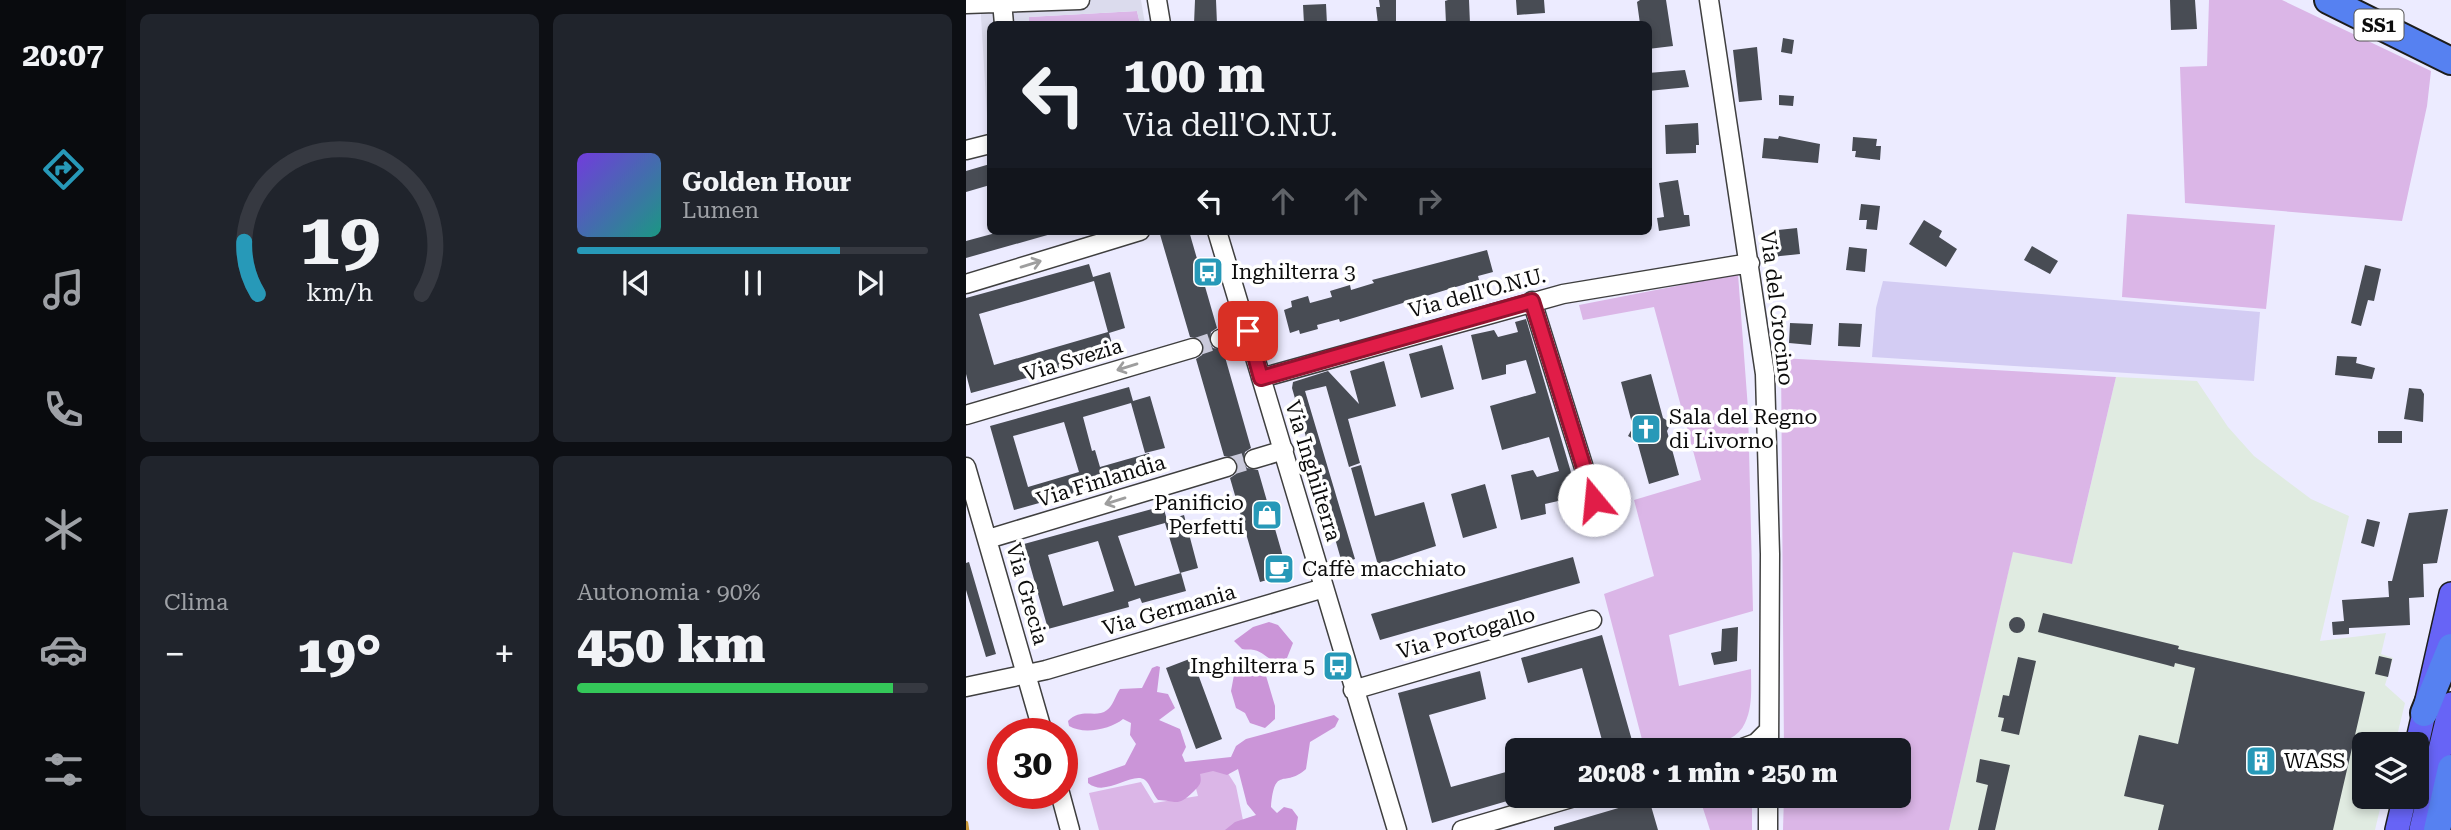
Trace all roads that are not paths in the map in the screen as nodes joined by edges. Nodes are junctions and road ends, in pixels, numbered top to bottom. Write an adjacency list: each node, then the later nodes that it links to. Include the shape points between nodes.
1 (1080, 0): 6 (street)
2 (1157, 0): 9 (street)
3 (1709, 0): 15 (street, Via del Crocino)
4 (2328, 0): 10 (highway, SS1)
5 (2367, 0): 10 (highway, SS1)
6 (1002, 2): 7 (street); 8 (street)
7 (966, 4)
8 (1004, 21)
9 (1160, 21)
10 (2446, 55)
11 (987, 145): 12 (street)
12 (966, 150)
13 (1127, 235): 16 (street, one-way to 13)
14 (1218, 235): 18 (street, Via Inghilterra)
15 (1750, 263): 17 (street, Via dell'O.N.U.); 39 (street, Via del Crocino, via 1765,374)
16 (966, 284)
17 (1532, 301): 21 (street, Via dell'O.N.U.); 27 (street)
18 (1248, 331): 19 (street); 21 (street, Via Inghilterra)
19 (1220, 339)
20 (1193, 348): 22 (street, Via Svezia, one-way to 22)
21 (1261, 378): 23 (street, Via Inghilterra)
22 (966, 415)
23 (1283, 450): 24 (street); 29 (street, Via Inghilterra)
24 (1254, 458)
25 (966, 467): 28 (street, Via Grecia)
26 (1227, 467): 28 (street, Via Finlandia, one-way to 28)
27 (1594, 500)
28 (988, 539): 33 (street, Via Grecia)
29 (1324, 588): 33 (street, Via Germania); 35 (street, Via Inghilterra)
30 (2451, 594): 37 (main road)
31 (1592, 620): 35 (street, Via Portogallo)
32 (2451, 647): 37 (highway)
33 (1026, 675): 34 (street, Via Germania); 38 (street, Via Grecia)
34 (966, 687)
35 (1353, 690): 44 (street, Via Inghilterra)
36 (2451, 704): 55 (main road)
37 (2424, 713): 40 (main road)
38 (1039, 718)
39 (1769, 730): 41 (street); 42 (street, Via del Crocino)
40 (2420, 732)
41 (1761, 738)
42 (1769, 738)
43 (2451, 768): 56 (highway)
44 (1388, 805): 50 (street); 51 (street, Via Inghilterra)
45 (1537, 808): 52 (street)
46 (1768, 808): 53 (street)
47 (1064, 809): 49 (street)
48 (2401, 809): 54 (main road)
49 (1070, 830)
50 (1381, 830)
51 (1397, 830)
52 (1462, 830)
53 (1768, 830)
54 (2397, 830)
55 (2421, 830)
56 (2437, 830)

